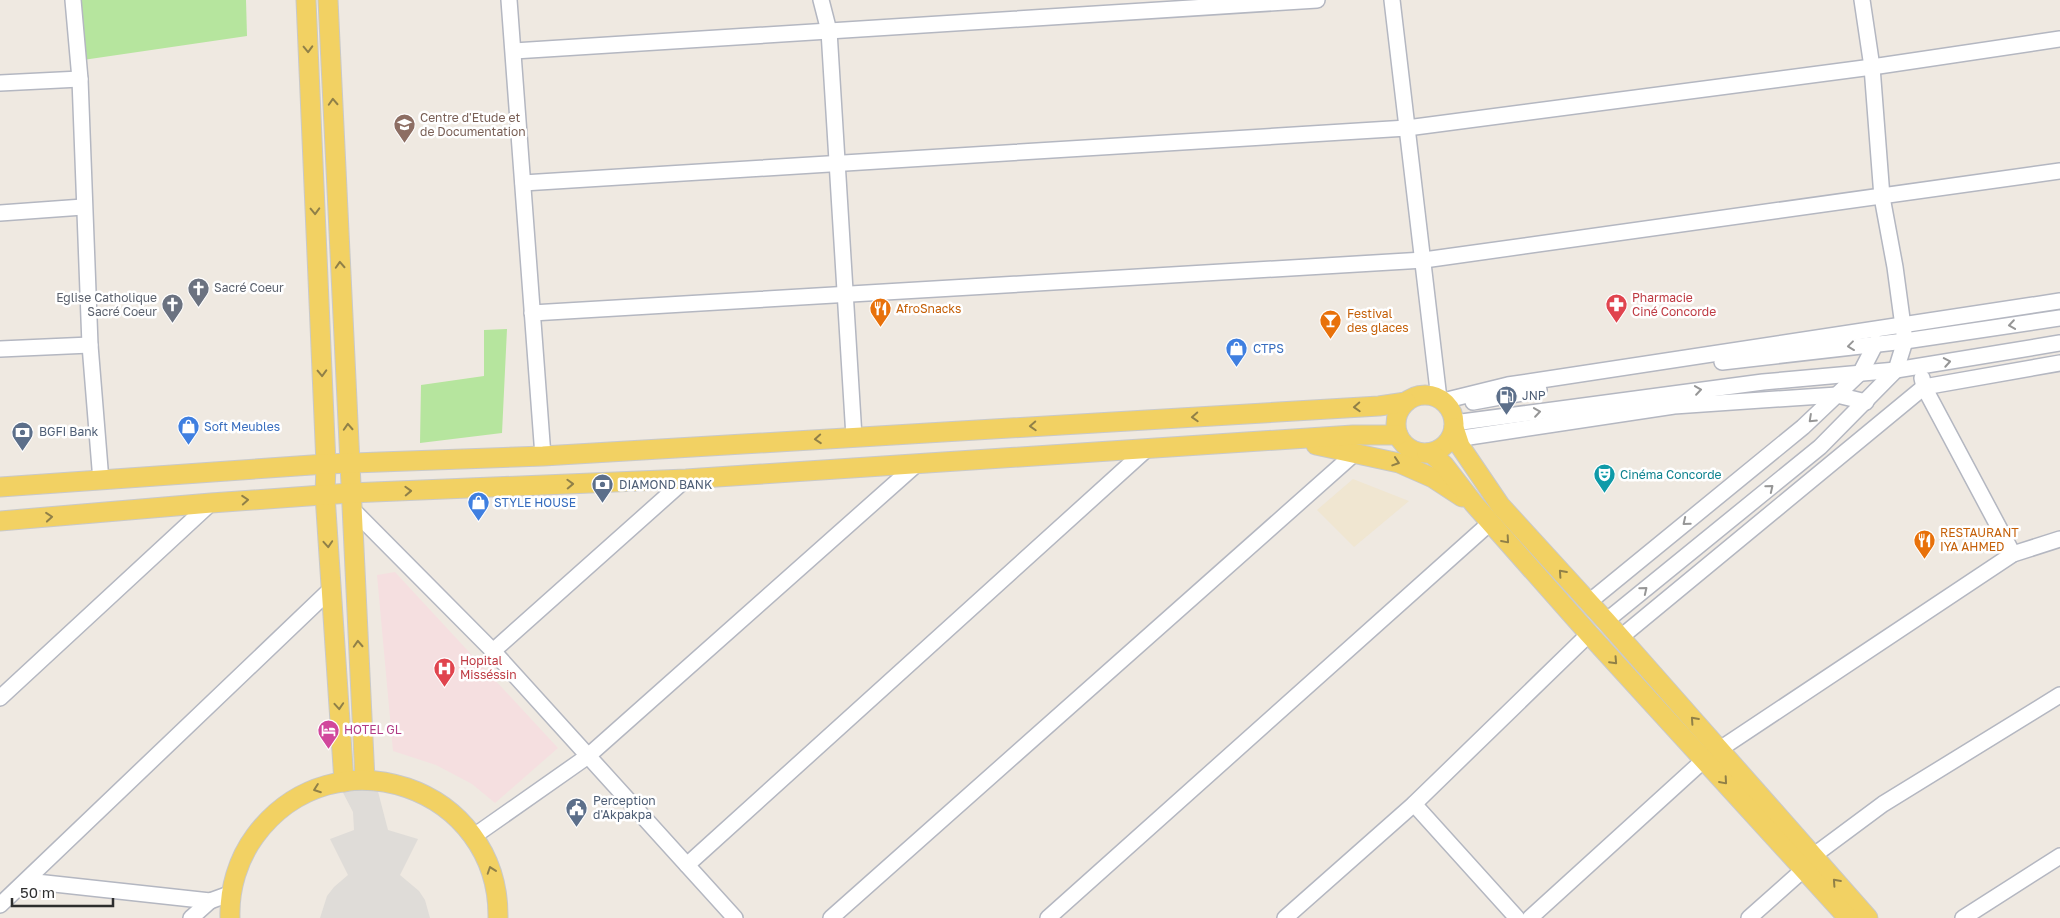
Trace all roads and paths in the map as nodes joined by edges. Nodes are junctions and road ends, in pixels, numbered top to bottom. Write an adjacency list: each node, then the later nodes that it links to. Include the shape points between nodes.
1 (73, 0): 13 (street)
2 (306, 0): 51 (main road, one-way to 51)
3 (328, 0): 49 (main road, one-way to 3)
4 (509, 0): 11 (street)
5 (822, 0): 9 (street)
6 (1317, 0): 9 (street)
7 (1392, 0): 15 (street)
8 (1862, 0): 12 (street)
9 (829, 31): 11 (street); 16 (street)
10 (2060, 39): 12 (street)
11 (514, 51): 18 (street)
12 (1872, 67): 15 (street); 19 (street)
13 (80, 79): 14 (street); 20 (street)
14 (0, 84)
15 (1407, 128): 16 (street); 22 (street)
16 (837, 163): 18 (street); 23 (street)
17 (2060, 171): 19 (street)
18 (523, 183): 25 (street)
19 (1882, 197): 22 (street); 27 (street)
20 (84, 207): 21 (street); 31 (street)
21 (0, 213)
22 (1424, 260): 23 (street); 41 (street)
23 (845, 295): 25 (street); 43 (street)
24 (2060, 301): 27 (street)
25 (532, 313): 48 (street)
26 (2060, 318): 28 (street, one-way to 28)
27 (1902, 325): 28 (street); 41 (street, via 1508,384)
28 (1905, 341): 29 (street); 35 (street)
29 (1876, 343): 36 (street); 41 (street, one-way to 41, via 1677,368)
30 (2060, 343): 34 (street, one-way to 30)
31 (90, 345): 32 (street); 53 (street)
32 (0, 348)
33 (2060, 363): 37 (street)
34 (1920, 366): 35 (street); 37 (street)
35 (1896, 370): 36 (street); 40 (street)
36 (1861, 372): 38 (street); 41 (street, one-way to 36)
37 (1924, 387): 63 (street); 68 (street)
38 (1837, 395): 40 (street); 41 (street); 65 (street, one-way to 65, via 1803,427)
39 (1406, 402): 41 (main road, via 1422,395); 42 (main road, via 1397,416); 43 (main road, one-way to 43, via 1369,407)
40 (1866, 402): 66 (street, one-way to 40, via 1820,447)
41 (1449, 416): 47 (main road, via 1446,445); 65 (main road, one-way to 41, via 1491,494)
42 (1398, 435): 44 (main road); 47 (main road, via 1409,449)
43 (854, 437): 48 (main road, one-way to 48)
44 (1262, 442): 45 (main road); 46 (main road, via 1296,442)
45 (1148, 448): 50 (main road); 80 (street)
46 (1355, 453): 58 (main road, one-way to 58, via 1415,469); 89 (street)
47 (1427, 453): 58 (main road, via 1444,465)
48 (543, 456): 49 (main road)
49 (350, 463): 51 (main road); 56 (main road)
50 (918, 463): 52 (main road); 73 (street)
51 (326, 464): 53 (main road); 55 (main road)
52 (686, 479): 56 (main road, one-way to 52); 69 (street)
53 (101, 481): 54 (main road)
54 (0, 487)
55 (325, 495): 56 (main road); 57 (main road, one-way to 55); 64 (main road, one-way to 64)
56 (350, 501): 69 (street); 74 (main road, one-way to 56)
57 (211, 503): 59 (main road, one-way to 57); 71 (street)
58 (1474, 504): 60 (main road)
59 (7, 521): 61 (street)
60 (1490, 522): 67 (main road, one-way to 67); 90 (street)
61 (0, 532)
62 (2060, 540): 63 (street)
63 (2013, 554): 72 (street)
64 (331, 589): 75 (main road, one-way to 75); 81 (street)
65 (1589, 602): 66 (main road)
66 (1606, 621): 68 (main road)
67 (1589, 634): 72 (main road, one-way to 72); 76 (street)
68 (1621, 637): 72 (main road, one-way to 68)
69 (493, 651): 73 (street)
70 (2060, 695): 79 (street, via 1883,804)
71 (0, 698)
72 (1713, 754): 79 (main road); 93 (street)
73 (588, 756): 77 (street); 80 (street)
74 (365, 780): 75 (main road); 77 (main road, via 401,785 425,794 457,816)
75 (344, 782): 82 (main road, one-way to 82, via 302,795 269,820 244,854)
76 (1414, 804): 91 (street); 92 (street)
77 (474, 836): 87 (main road, one-way to 77, via 491,869)
78 (2060, 856): 97 (street)
79 (1808, 863): 94 (street); 95 (main road); 96 (main road, one-way to 79)
80 (687, 864): 88 (street)
81 (27, 881): 83 (street); 84 (street)
82 (232, 893): 83 (street); 86 (main road)
83 (210, 900): 85 (street)
84 (0, 905)
85 (191, 918)
86 (230, 918)
87 (498, 918)
88 (735, 918)
89 (831, 918)
90 (1048, 918)
91 (1285, 918)
92 (1516, 918)
93 (1530, 918)
94 (1749, 918)
95 (1848, 918)
96 (1868, 918)
97 (1963, 918)

